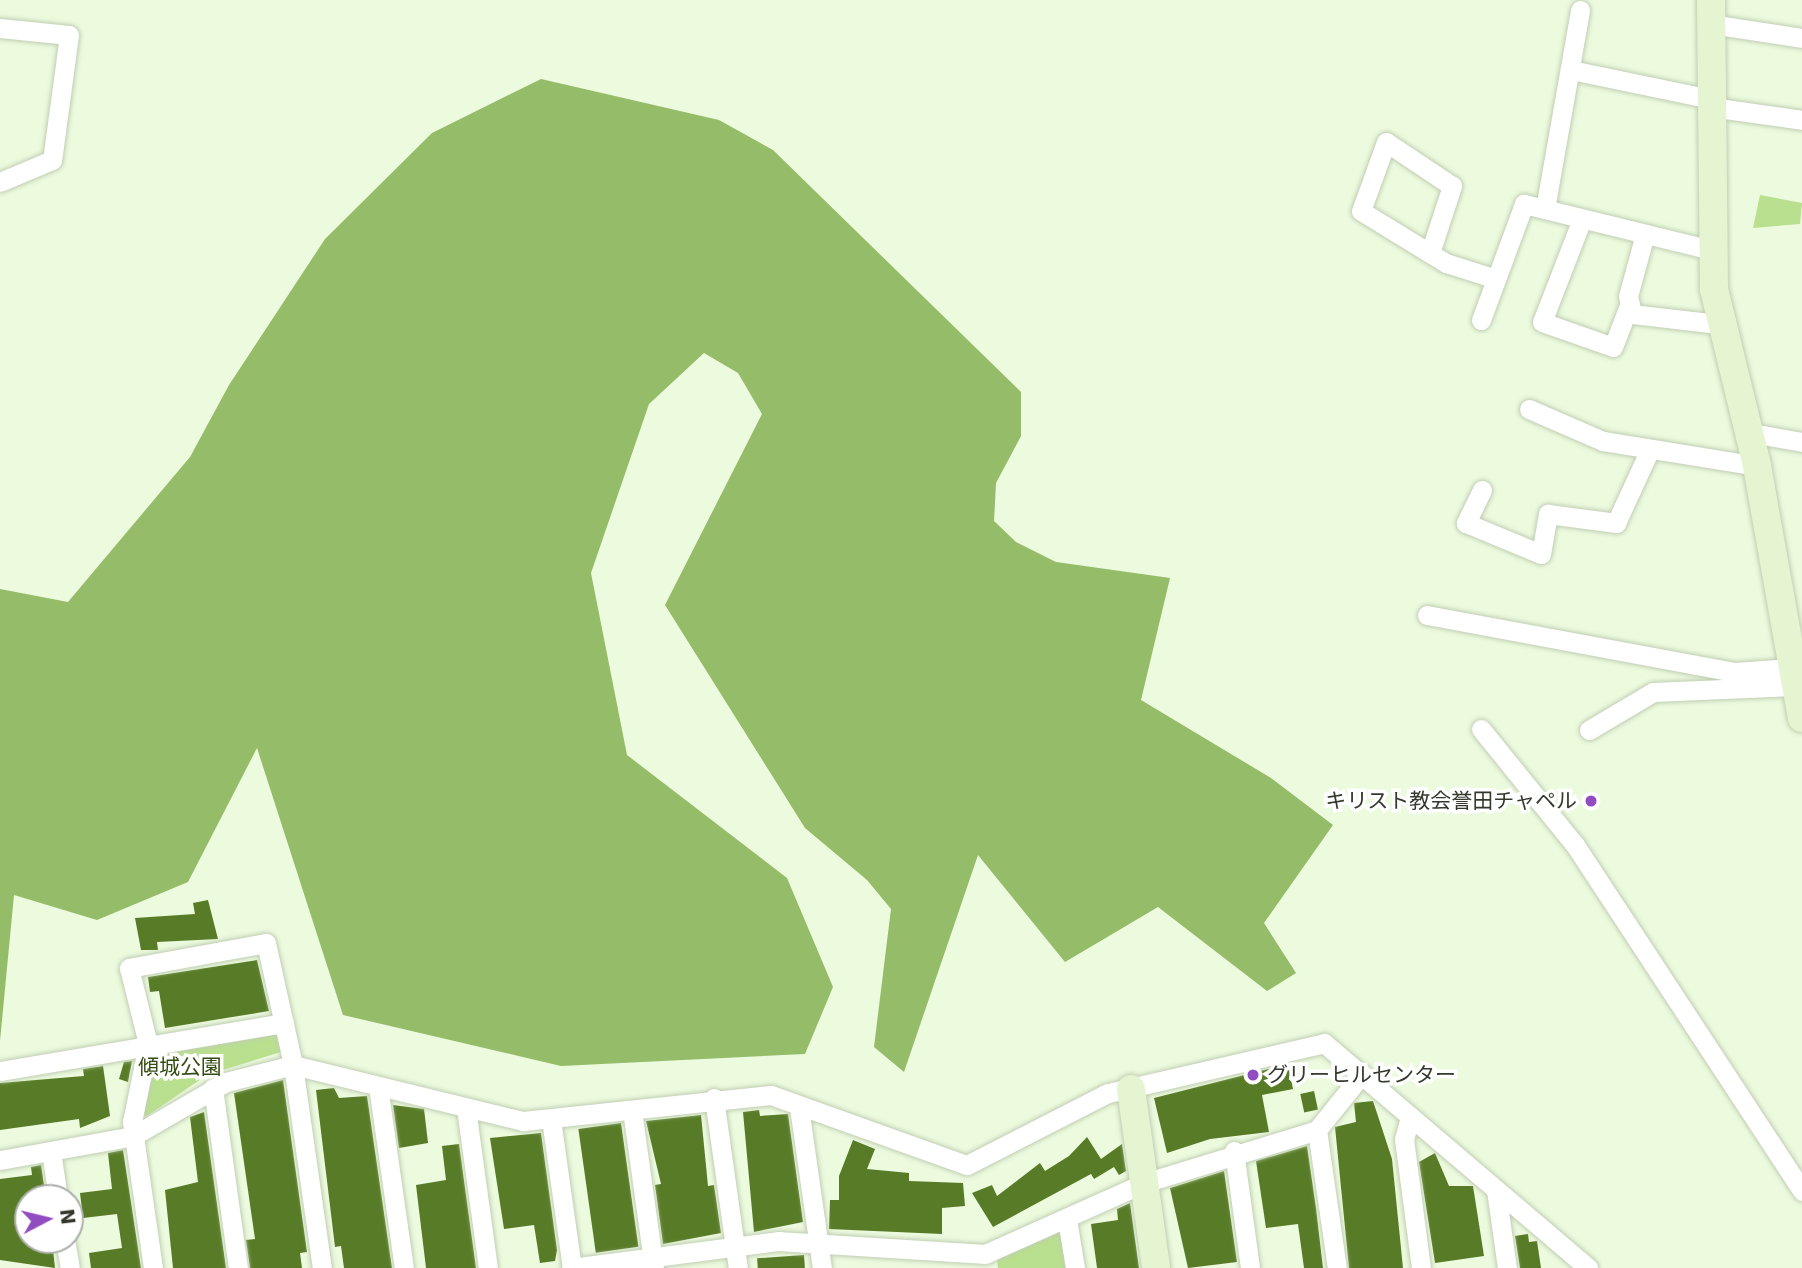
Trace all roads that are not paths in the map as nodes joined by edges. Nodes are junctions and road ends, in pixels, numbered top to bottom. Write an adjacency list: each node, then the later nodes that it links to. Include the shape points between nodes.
1 (1580, 10): 5 (street)
2 (1711, 12): 4 (street); 6 (street)
3 (0, 28): 8 (street, via 69,35 52,160)
4 (1802, 38)
5 (1571, 70): 6 (street); 9 (street)
6 (1711, 103): 7 (street); 12 (street)
7 (1802, 120)
8 (0, 182)
9 (1545, 209): 10 (street); 14 (street, via 1524,204)
10 (1582, 219): 11 (street); 15 (street, via 1542,322 1613,347)
11 (1645, 234): 12 (street); 15 (street)
12 (1711, 250): 17 (street)
13 (1430, 253): 13 (street, via 1361,211 1386,142 1452,186); 14 (street)
14 (1496, 279): 16 (street)
15 (1628, 308): 17 (street, via 1639,317)
16 (1481, 320)
17 (1719, 324): 19 (street)
18 (1529, 409): 21 (street, via 1603,440)
19 (1746, 432): 20 (street); 22 (street)
20 (1802, 442)
21 (1650, 449): 22 (street); 23 (street, via 1616,523 1548,514 1541,554 1466,523)
22 (1757, 466): 25 (street)
23 (1482, 490)
24 (1427, 615): 25 (street, via 1735,672)
25 (1793, 677): 26 (street); 28 (street, via 1653,692)
26 (1802, 718)
27 (1480, 729): 51 (street, via 1575,845)
28 (1589, 730)
29 (284, 1023): 30 (street); 30 (street, via 265,943 129,968); 31 (street)
30 (148, 1044): 32 (street); 44 (street)
31 (293, 1065): 34 (street); 35 (street); 59 (street)
32 (0, 1071)
33 (1362, 1074): 36 (street, via 1324,1043); 41 (street); 43 (street)
34 (378, 1086): 39 (street); 60 (street)
35 (213, 1088): 44 (street); 58 (street)
36 (1130, 1088): 38 (street, via 1108,1093 967,1165); 48 (street)
37 (714, 1098): 38 (street, via 771,1095); 40 (street); 54 (street)
38 (799, 1107): 53 (street)
39 (466, 1108): 42 (street, via 523,1121); 61 (street)
40 (632, 1110): 42 (street); 56 (street)
41 (1410, 1117): 50 (street); 69 (street, via 1404,1139)
42 (551, 1119): 62 (street)
43 (1317, 1130): 46 (street); 68 (street)
44 (133, 1136): 45 (street); 57 (street)
45 (51, 1151): 47 (street); 49 (street)
46 (1234, 1151): 48 (street); 67 (street)
47 (0, 1160)
48 (1144, 1183): 52 (street); 66 (street)
49 (56, 1184)
50 (1496, 1191): 70 (street); 71 (street)
51 (1802, 1191)
52 (1068, 1219): 55 (street); 65 (street)
53 (818, 1242): 54 (street); 55 (street); 64 (street)
54 (734, 1244): 56 (street); 63 (street)
55 (986, 1261)
56 (653, 1262): 62 (street)
57 (153, 1268)
58 (238, 1268)
59 (322, 1268)
60 (404, 1268)
61 (488, 1268)
62 (572, 1268)
63 (738, 1268)
64 (822, 1268)
65 (1075, 1268)
66 (1156, 1268)
67 (1250, 1268)
68 (1337, 1268)
69 (1421, 1268)
70 (1507, 1268)
71 (1588, 1268)

